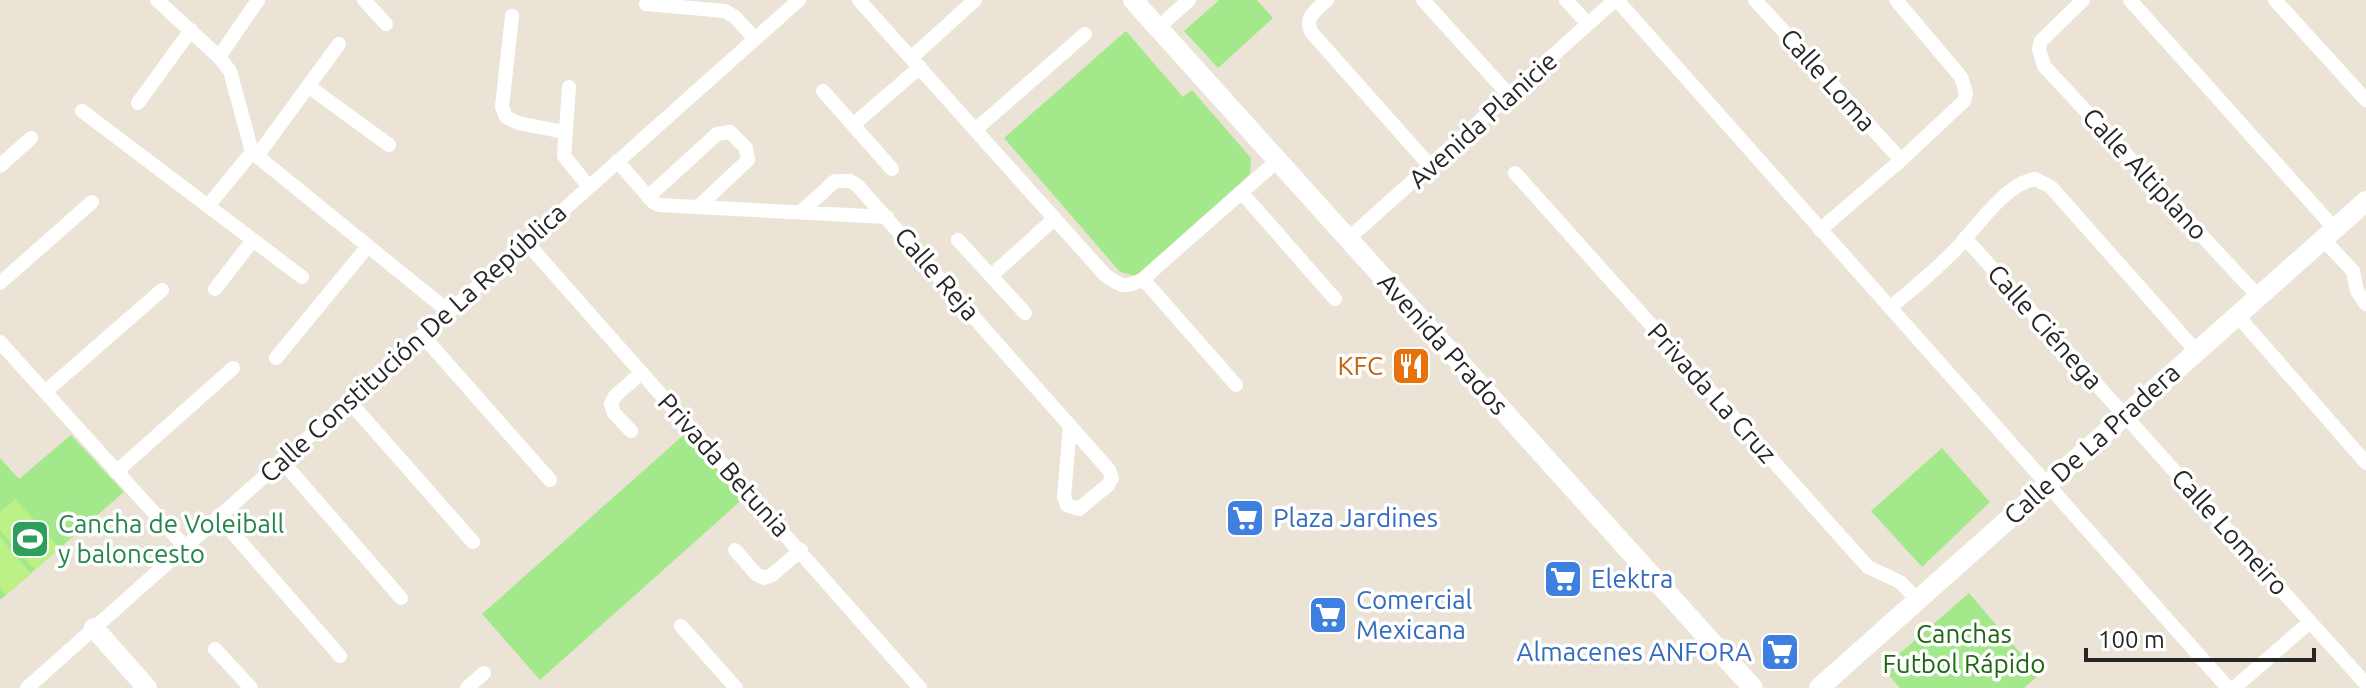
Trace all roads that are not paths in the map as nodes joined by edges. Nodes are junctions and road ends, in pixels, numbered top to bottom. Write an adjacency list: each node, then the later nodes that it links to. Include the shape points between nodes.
1 (157, 0): 24 (street)
2 (258, 0): 28 (street)
3 (364, 0): 21 (street)
4 (799, 0): 26 (street, Calle Constitución De La República)
5 (859, 0): 29 (street)
6 (974, 0): 29 (street)
7 (1133, 0): 23 (main road, Avenida Prados)
8 (1189, 0): 23 (street)
9 (1327, 0): 47 (street, via 1309,18 1312,33)
10 (1423, 0): 33 (street)
11 (1566, 0): 22 (street)
12 (1616, 0): 22 (street, Avenida Planicie); 60 (street)
13 (1755, 0): 43 (street, Calle Loma)
14 (1896, 0): 43 (street, via 1961,77 1966,93 1959,108)
15 (2083, 0): 74 (street, Calle Altiplano, via 2046,34 2039,49 2044,66)
16 (2130, 0): 61 (street)
17 (2275, 0): 34 (street)
18 (646, 4): 19 (street)
19 (694, 4): 26 (street, via 730,13)
20 (512, 16): 39 (street, via 502,107 506,117)
21 (386, 24)
22 (1588, 24): 33 (street, Avenida Planicie)
23 (1158, 28): 45 (main road, Avenida Prados)
24 (191, 30): 28 (street); 35 (street)
25 (1085, 34): 38 (street)
26 (755, 39): 44 (street, Calle Constitución De La República)
27 (339, 44): 30 (street)
28 (219, 57): 42 (street, via 230,71)
29 (916, 62): 37 (street); 38 (street)
30 (308, 86): 41 (street); 42 (street)
31 (569, 87): 39 (street)
32 (823, 91): 37 (street)
33 (1510, 96): 47 (street, Avenida Planicie)
34 (2366, 100)
35 (138, 103)
36 (82, 111): 55 (street)
37 (853, 125): 48 (street)
38 (975, 130): 59 (street)
39 (564, 132): 50 (street, via 565,160)
40 (31, 138): 46 (street)
41 (389, 145)
42 (254, 154): 55 (street); 67 (street)
43 (1901, 160): 60 (street)
44 (617, 161): 50 (street, Calle Constitución De La República); 52 (street)
45 (1277, 161): 51 (street); 62 (main road, Avenida Prados)
46 (0, 166)
47 (1431, 167): 62 (street, Avenida Planicie)
48 (892, 169)
49 (1515, 173): 104 (street, Privada La Cruz, via 1868,567 1892,577)
50 (589, 187): 66 (street, Calle Constitución De La República)
51 (1242, 193): 70 (street); 75 (street)
52 (648, 197): 56 (street, Calle Reja, via 659,205); 56 (street, via 717,134 730,132 746,148 748,160)
53 (2366, 201): 61 (main road, Calle De La Pradera)
54 (92, 202): 71 (street)
55 (208, 206): 64 (street)
56 (699, 206): 57 (street, Calle Reja)
57 (802, 211): 58 (street, Calle Reja); 58 (street, via 833,182 850,181)
58 (887, 217): 91 (street, Calle Reja)
59 (1054, 219): 68 (street); 70 (street, via 1115,282 1127,287)
60 (1820, 230): 77 (street)
61 (2329, 233): 74 (main road, Calle De La Pradera); 76 (street)
62 (1349, 238): 118 (main road, Avenida Prados)
63 (1965, 238): 77 (street); 83 (street, via 2019,185 2035,179 2051,187); 90 (street, Calle Ciénega)
64 (253, 240): 69 (street); 72 (street)
65 (958, 240): 68 (street)
66 (526, 242): 78 (street, Calle Constitución De La República); 86 (street, Privada Betunia)
67 (368, 246): 78 (street); 84 (street)
68 (991, 276): 79 (street)
69 (302, 277)
70 (1143, 279): 87 (street)
71 (0, 283)
72 (215, 289)
73 (162, 290): 88 (street)
74 (2258, 296): 80 (main road, Calle De La Pradera)
75 (1335, 299)
76 (2366, 304)
77 (1890, 308): 97 (street)
78 (448, 311): 81 (street, Calle Constitución De La República)
79 (1025, 313)
80 (2237, 315): 83 (main road, Calle De La Pradera); 94 (street)
81 (422, 335): 89 (street, Calle Constitución De La República); 96 (street)
82 (0, 342): 88 (street)
83 (2196, 351): 90 (main road, Calle De La Pradera)
84 (276, 358)
85 (233, 368): 95 (street)
86 (641, 373): 92 (street, via 611,404); 102 (street, Privada Betunia)
87 (1236, 385)
88 (45, 392): 95 (street)
89 (348, 400): 93 (street, Calle Constitución De La República); 99 (street)
90 (2126, 416): 97 (main road, Calle De La Pradera); 105 (street, Calle Lomeiro)
91 (1070, 426): 91 (street, Calle Reja, via 1112,478 1082,508 1067,505 1064,497)
92 (631, 431)
93 (281, 460): 98 (street, Calle Constitución De La República); 103 (street)
94 (2366, 463)
95 (116, 472): 100 (street)
96 (550, 480)
97 (2047, 484): 104 (main road, Calle De La Pradera); 120 (street)
98 (218, 516): 100 (street, Calle Constitución De La República); 109 (street)
99 (473, 542)
100 (184, 546): 107 (street, Calle Constitución De La República)
101 (735, 550): 102 (street, via 764,578)
102 (801, 550): 112 (street, Privada Betunia)
103 (401, 598)
104 (1918, 600): 119 (main road, Calle De La Pradera)
105 (2310, 622): 111 (street, Calle Lomeiro); 121 (street)
106 (681, 626): 117 (street)
107 (94, 628): 113 (street, Calle Constitución De La República); 114 (main road)
108 (215, 649): 115 (street)
109 (340, 656)
110 (484, 673): 116 (street)
111 (2366, 684)
112 (913, 685)
113 (27, 688)
114 (147, 688)
115 (251, 688)
116 (467, 688)
117 (736, 688)
118 (1753, 688)
119 (1819, 688)
120 (2228, 688)
121 (2234, 688)

